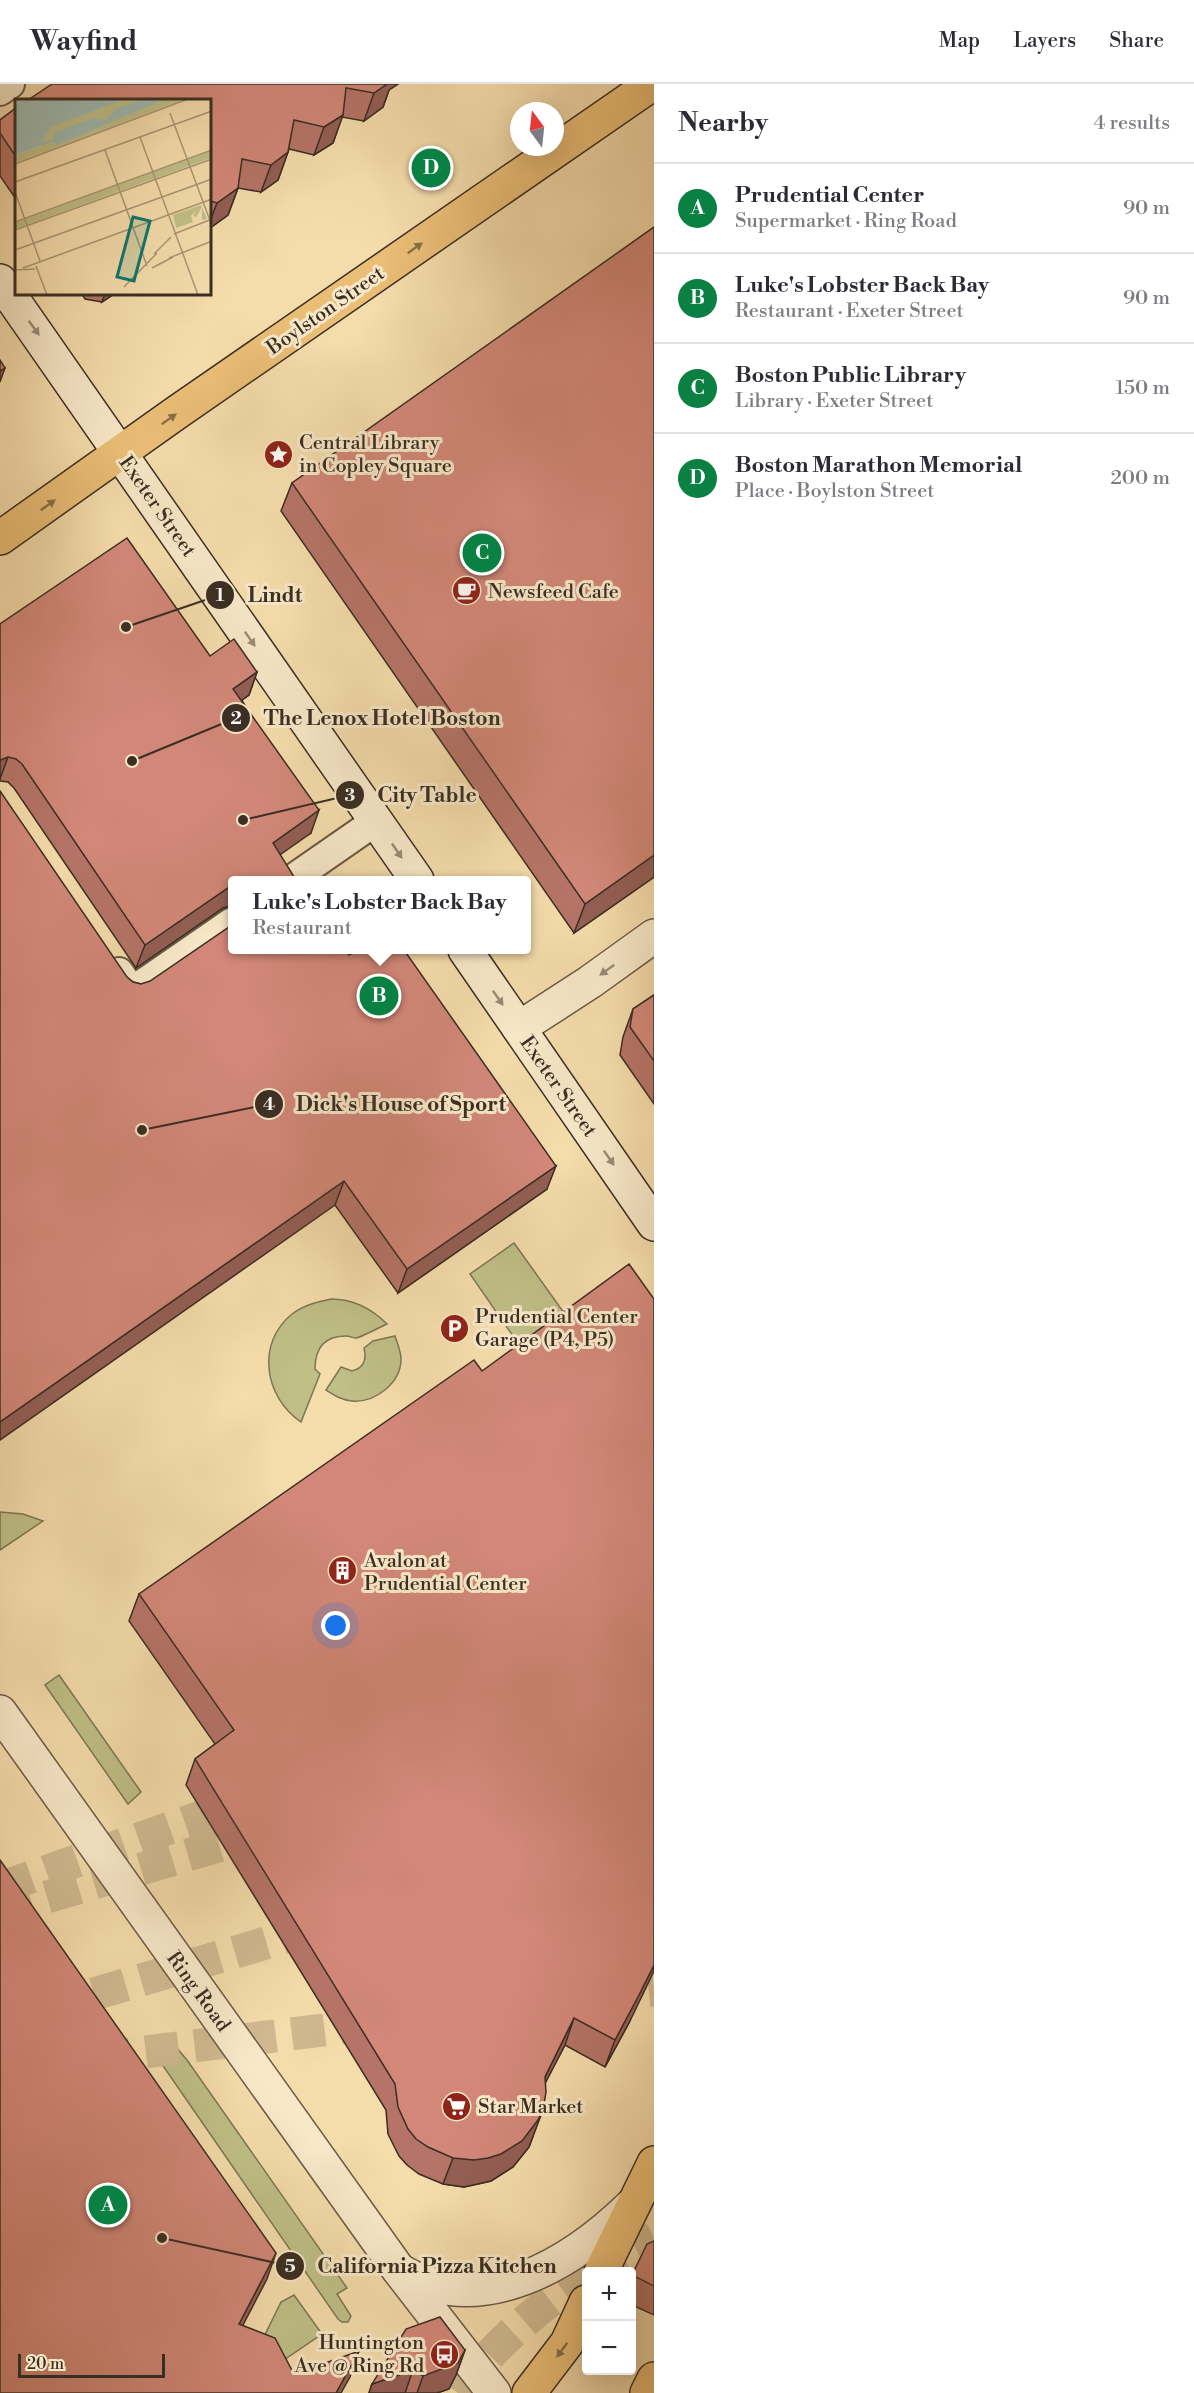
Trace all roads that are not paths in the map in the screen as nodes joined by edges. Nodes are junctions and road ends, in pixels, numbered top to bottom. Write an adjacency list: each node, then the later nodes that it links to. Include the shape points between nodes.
1 (10, 84): 3 (lane)
2 (652, 84): 5 (main road, Boylston Street, one-way to 2)
3 (0, 91)
4 (0, 281): 5 (street, Exeter Street, one-way to 5)
5 (121, 453): 6 (main road, Boylston Street, one-way to 5); 7 (street, Exeter Street, one-way to 7)
6 (0, 538)
7 (376, 821): 8 (lane); 9 (street, Exeter Street, one-way to 9)
8 (297, 876)
9 (414, 876)
10 (228, 925): 12 (lane, via 132,991)
11 (654, 936): 14 (street, one-way to 14)
12 (106, 952)
13 (468, 954): 14 (street, Exeter Street, one-way to 14)
14 (519, 1028): 15 (street, Exeter Street, one-way to 15)
15 (654, 1224)
16 (0, 1712): 20 (street, Ring Road)
17 (654, 2163): 18 (main road)
18 (634, 2203): 19 (main road); 20 (street, Ring Road, via 591,2241 543,2269 503,2285 446,2289 426,2285)
19 (603, 2267)
20 (398, 2270): 23 (street, Ring Road)
21 (582, 2311): 24 (main road, one-way to 24, via 567,2343)
22 (654, 2379): 25 (main road)
23 (495, 2393)
24 (529, 2393)
25 (647, 2393)

